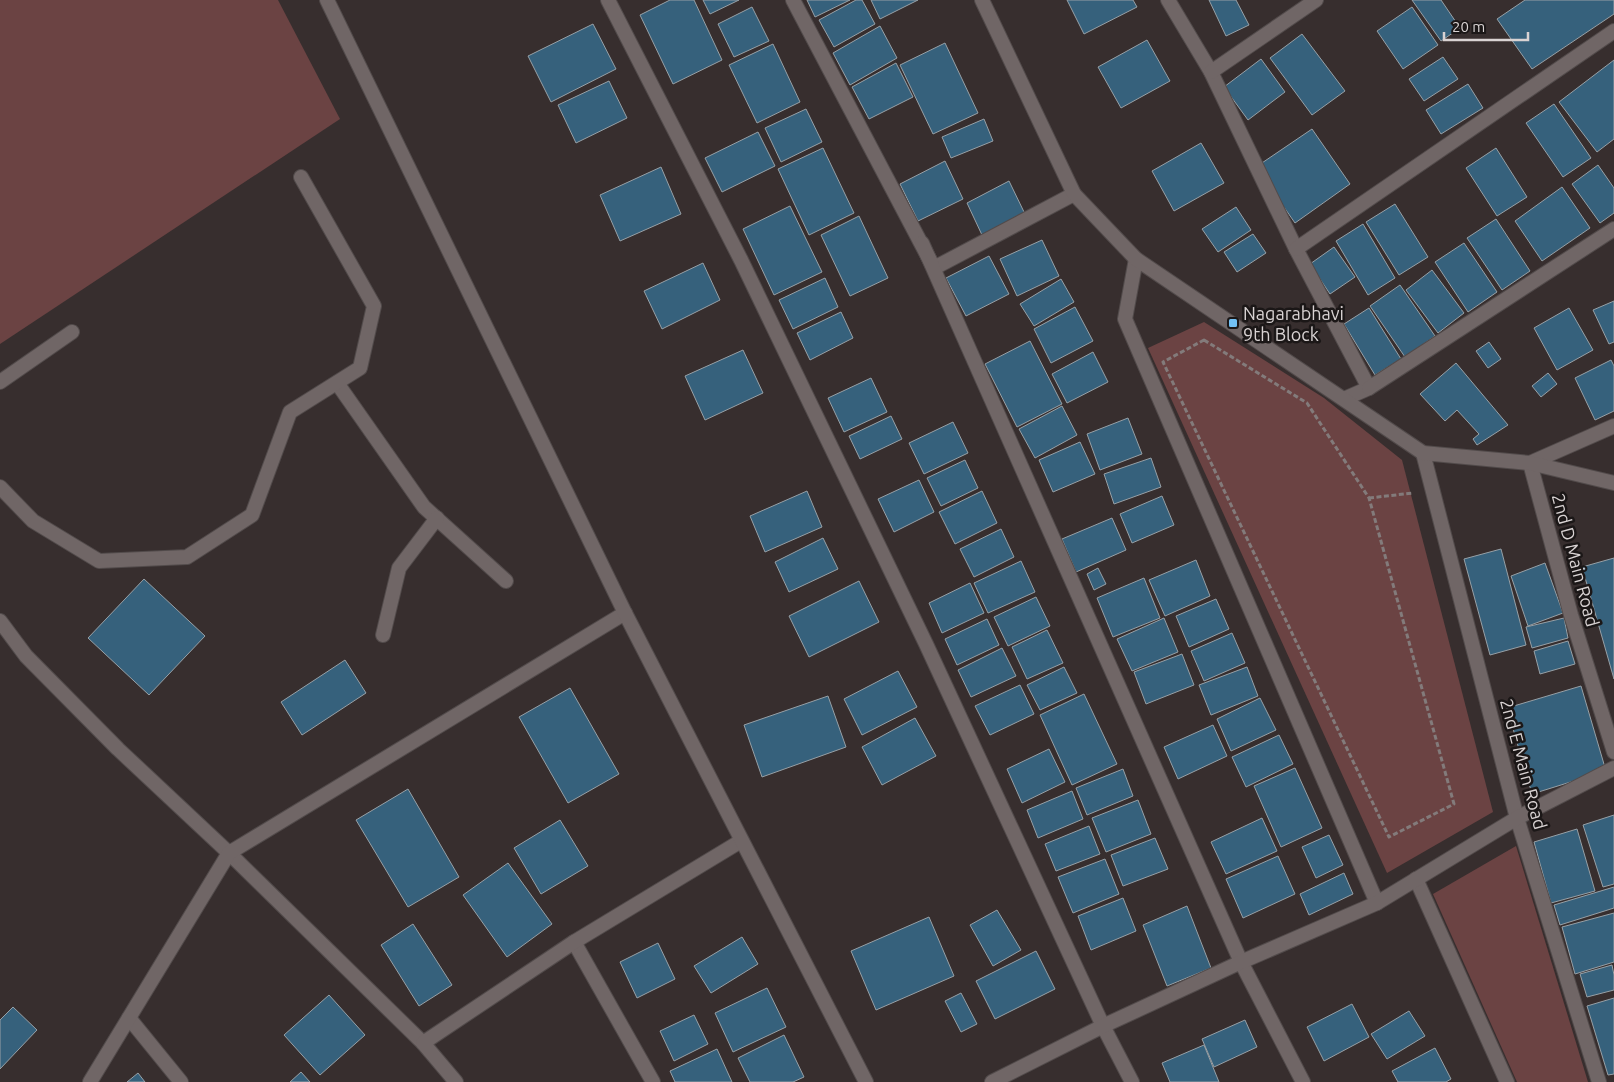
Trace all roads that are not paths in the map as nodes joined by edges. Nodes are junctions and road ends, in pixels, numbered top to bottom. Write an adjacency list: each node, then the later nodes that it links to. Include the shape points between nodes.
1 (327, 0): 27 (street)
2 (608, 0): 40 (street, via 741,260 922,635)
3 (792, 0): 12 (street)
4 (982, 0): 10 (street)
5 (1168, 0): 8 (street)
6 (1316, 0): 8 (street)
7 (1614, 32): 13 (street)
8 (1211, 72): 13 (street)
9 (301, 176): 17 (street, via 374,306 360,368)
10 (1074, 194): 12 (street, via 934,268); 14 (street)
11 (1614, 229): 18 (street)
12 (922, 243): 38 (street)
13 (1296, 249): 18 (street)
14 (1136, 259): 19 (street); 36 (street, via 1125,319)
15 (72, 332): 16 (street)
16 (0, 382)
17 (337, 383): 24 (street, via 290,412 252,515 187,557 100,561 33,521); 25 (street, via 424,507)
18 (1369, 388): 19 (street)
19 (1344, 399): 21 (street)
20 (1614, 426): 22 (street)
21 (1423, 453): 22 (street); 32 (street, 2nd E Main Road)
22 (1530, 463): 23 (street); 30 (street, 2nd D Main Road, via 1571,615)
23 (1614, 483)
24 (0, 487)
25 (437, 518): 26 (street); 29 (street, via 399,568)
26 (506, 581)
27 (625, 613): 33 (street); 34 (street)
28 (0, 621): 34 (street, via 26,656 118,749)
29 (383, 635)
30 (1614, 752)
31 (1614, 768): 32 (street)
32 (1518, 818): 35 (street); 51 (street, 2nd E Main Road)
33 (741, 841): 37 (street); 46 (street)
34 (229, 853): 39 (street); 41 (street)
35 (1416, 879): 36 (street); 50 (street)
36 (1377, 902): 38 (street)
37 (574, 942): 41 (street); 45 (street)
38 (1241, 962): 40 (street); 49 (street)
39 (129, 1018): 42 (street); 43 (street)
40 (1103, 1026): 47 (street); 48 (street)
41 (423, 1043): 44 (street)
42 (90, 1082)
43 (181, 1082)
44 (456, 1082)
45 (652, 1082)
46 (866, 1082)
47 (992, 1082)
48 (1132, 1082)
49 (1303, 1082)
50 (1506, 1082)
51 (1599, 1082)

